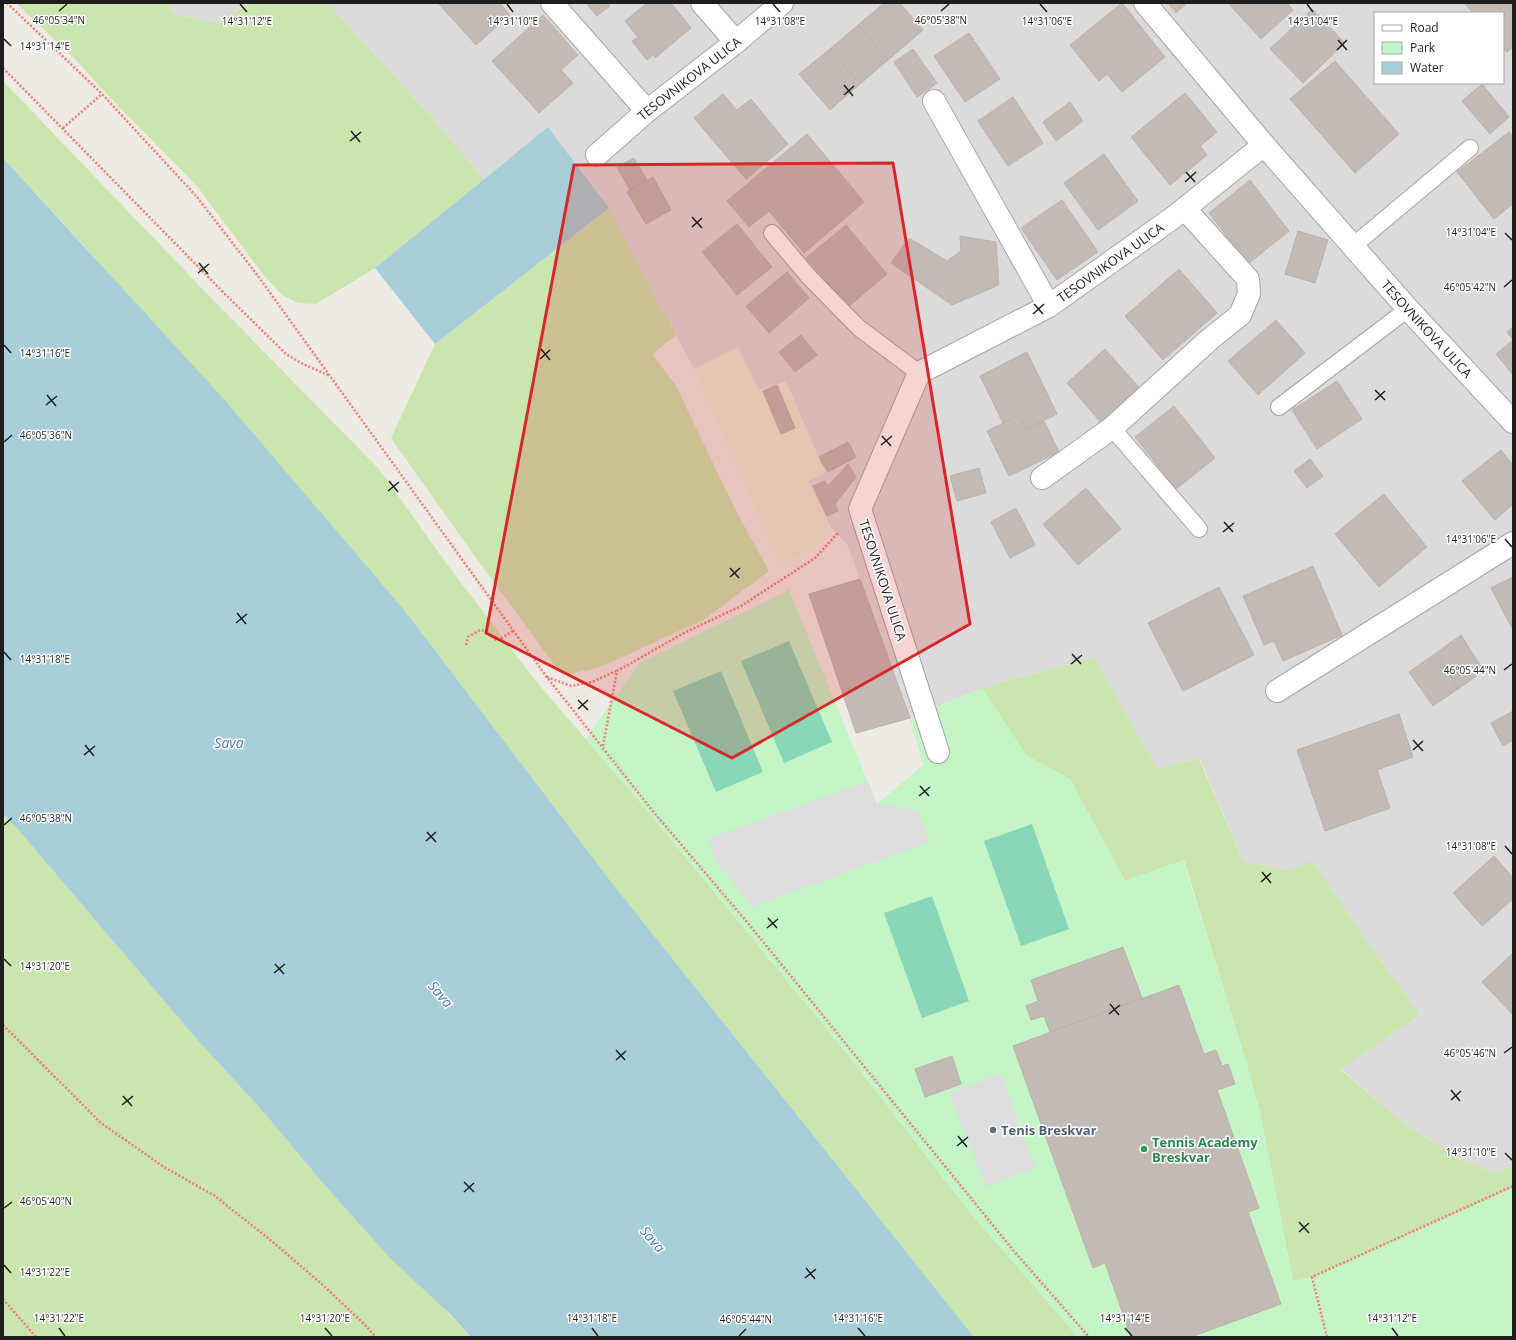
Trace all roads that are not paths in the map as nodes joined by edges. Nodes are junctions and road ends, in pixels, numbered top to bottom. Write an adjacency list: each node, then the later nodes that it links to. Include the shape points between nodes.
1 (552, 3): 7 (street)
2 (702, 3): 5 (street)
3 (782, 3): 5 (street, TESOVNIKOVA ULICA)
4 (1145, 3): 8 (street, TESOVNIKOVA ULICA)
5 (736, 42): 7 (street, TESOVNIKOVA ULICA)
6 (934, 100): 14 (street)
7 (647, 111): 10 (street, TESOVNIKOVA ULICA)
8 (1264, 145): 11 (street, TESOVNIKOVA ULICA); 13 (street, TESOVNIKOVA ULICA)
9 (1470, 148): 13 (lane)
10 (597, 155)
11 (1184, 209): 14 (street, TESOVNIKOVA ULICA); 19 (street, via 1248,279 1249,294 1240,314)
12 (772, 233): 16 (lane, via 810,277 860,328)
13 (1353, 246): 15 (street, TESOVNIKOVA ULICA)
14 (1049, 306): 16 (street, TESOVNIKOVA ULICA)
15 (1408, 309): 17 (lane); 18 (street, TESOVNIKOVA ULICA)
16 (919, 374): 24 (street, TESOVNIKOVA ULICA, via 860,509)
17 (1280, 407)
18 (1513, 422)
19 (1112, 428): 20 (street); 21 (lane)
20 (1042, 478)
21 (1199, 529)
22 (1513, 542): 23 (street)
23 (1277, 691)
24 (938, 752)

